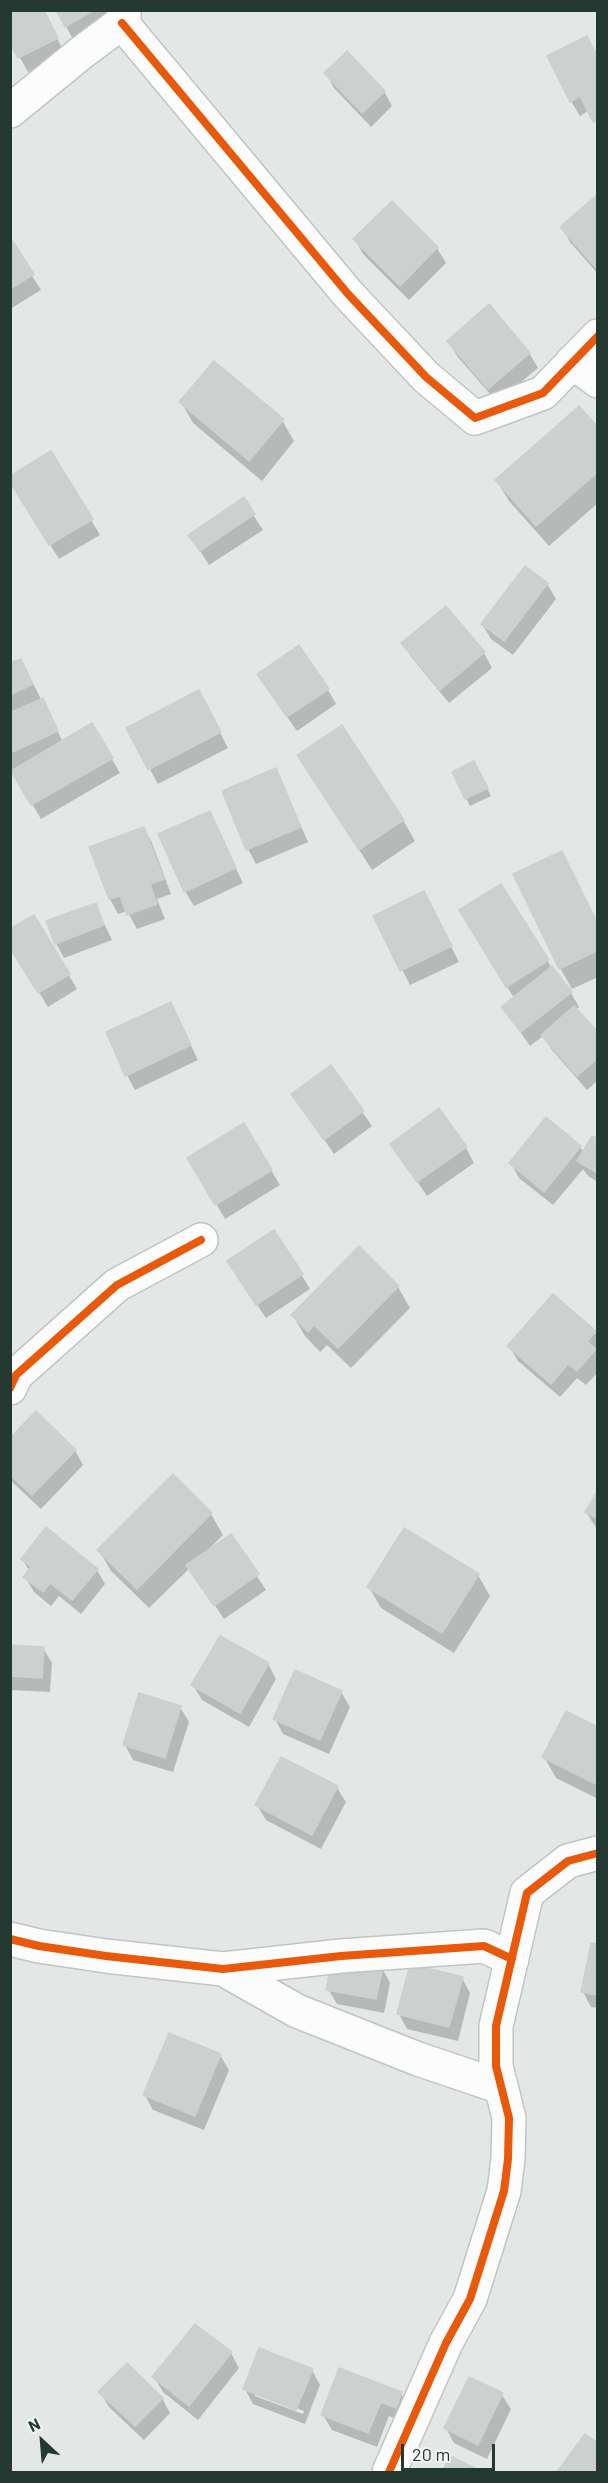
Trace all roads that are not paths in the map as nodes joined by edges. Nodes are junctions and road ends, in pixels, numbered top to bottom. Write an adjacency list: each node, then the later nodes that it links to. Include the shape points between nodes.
1 (123, 17): 2 (street); 4 (street, via 348,294 426,377 475,418 543,393)
2 (10, 111)
3 (597, 336): 4 (street)
4 (585, 372)
5 (201, 1240): 6 (street, via 117,1285 16,1376)
6 (10, 1388)
7 (597, 1854): 9 (street, via 568,1861 527,1893)
8 (10, 1939): 10 (street, via 106,1956)
9 (512, 1959): 10 (street, via 484,1946); 11 (street, via 496,2026 496,2066)
10 (223, 1969): 11 (street, via 297,2011)
11 (501, 2087): 12 (street, via 509,2118 504,2191 470,2300 446,2343)
12 (389, 2472)

